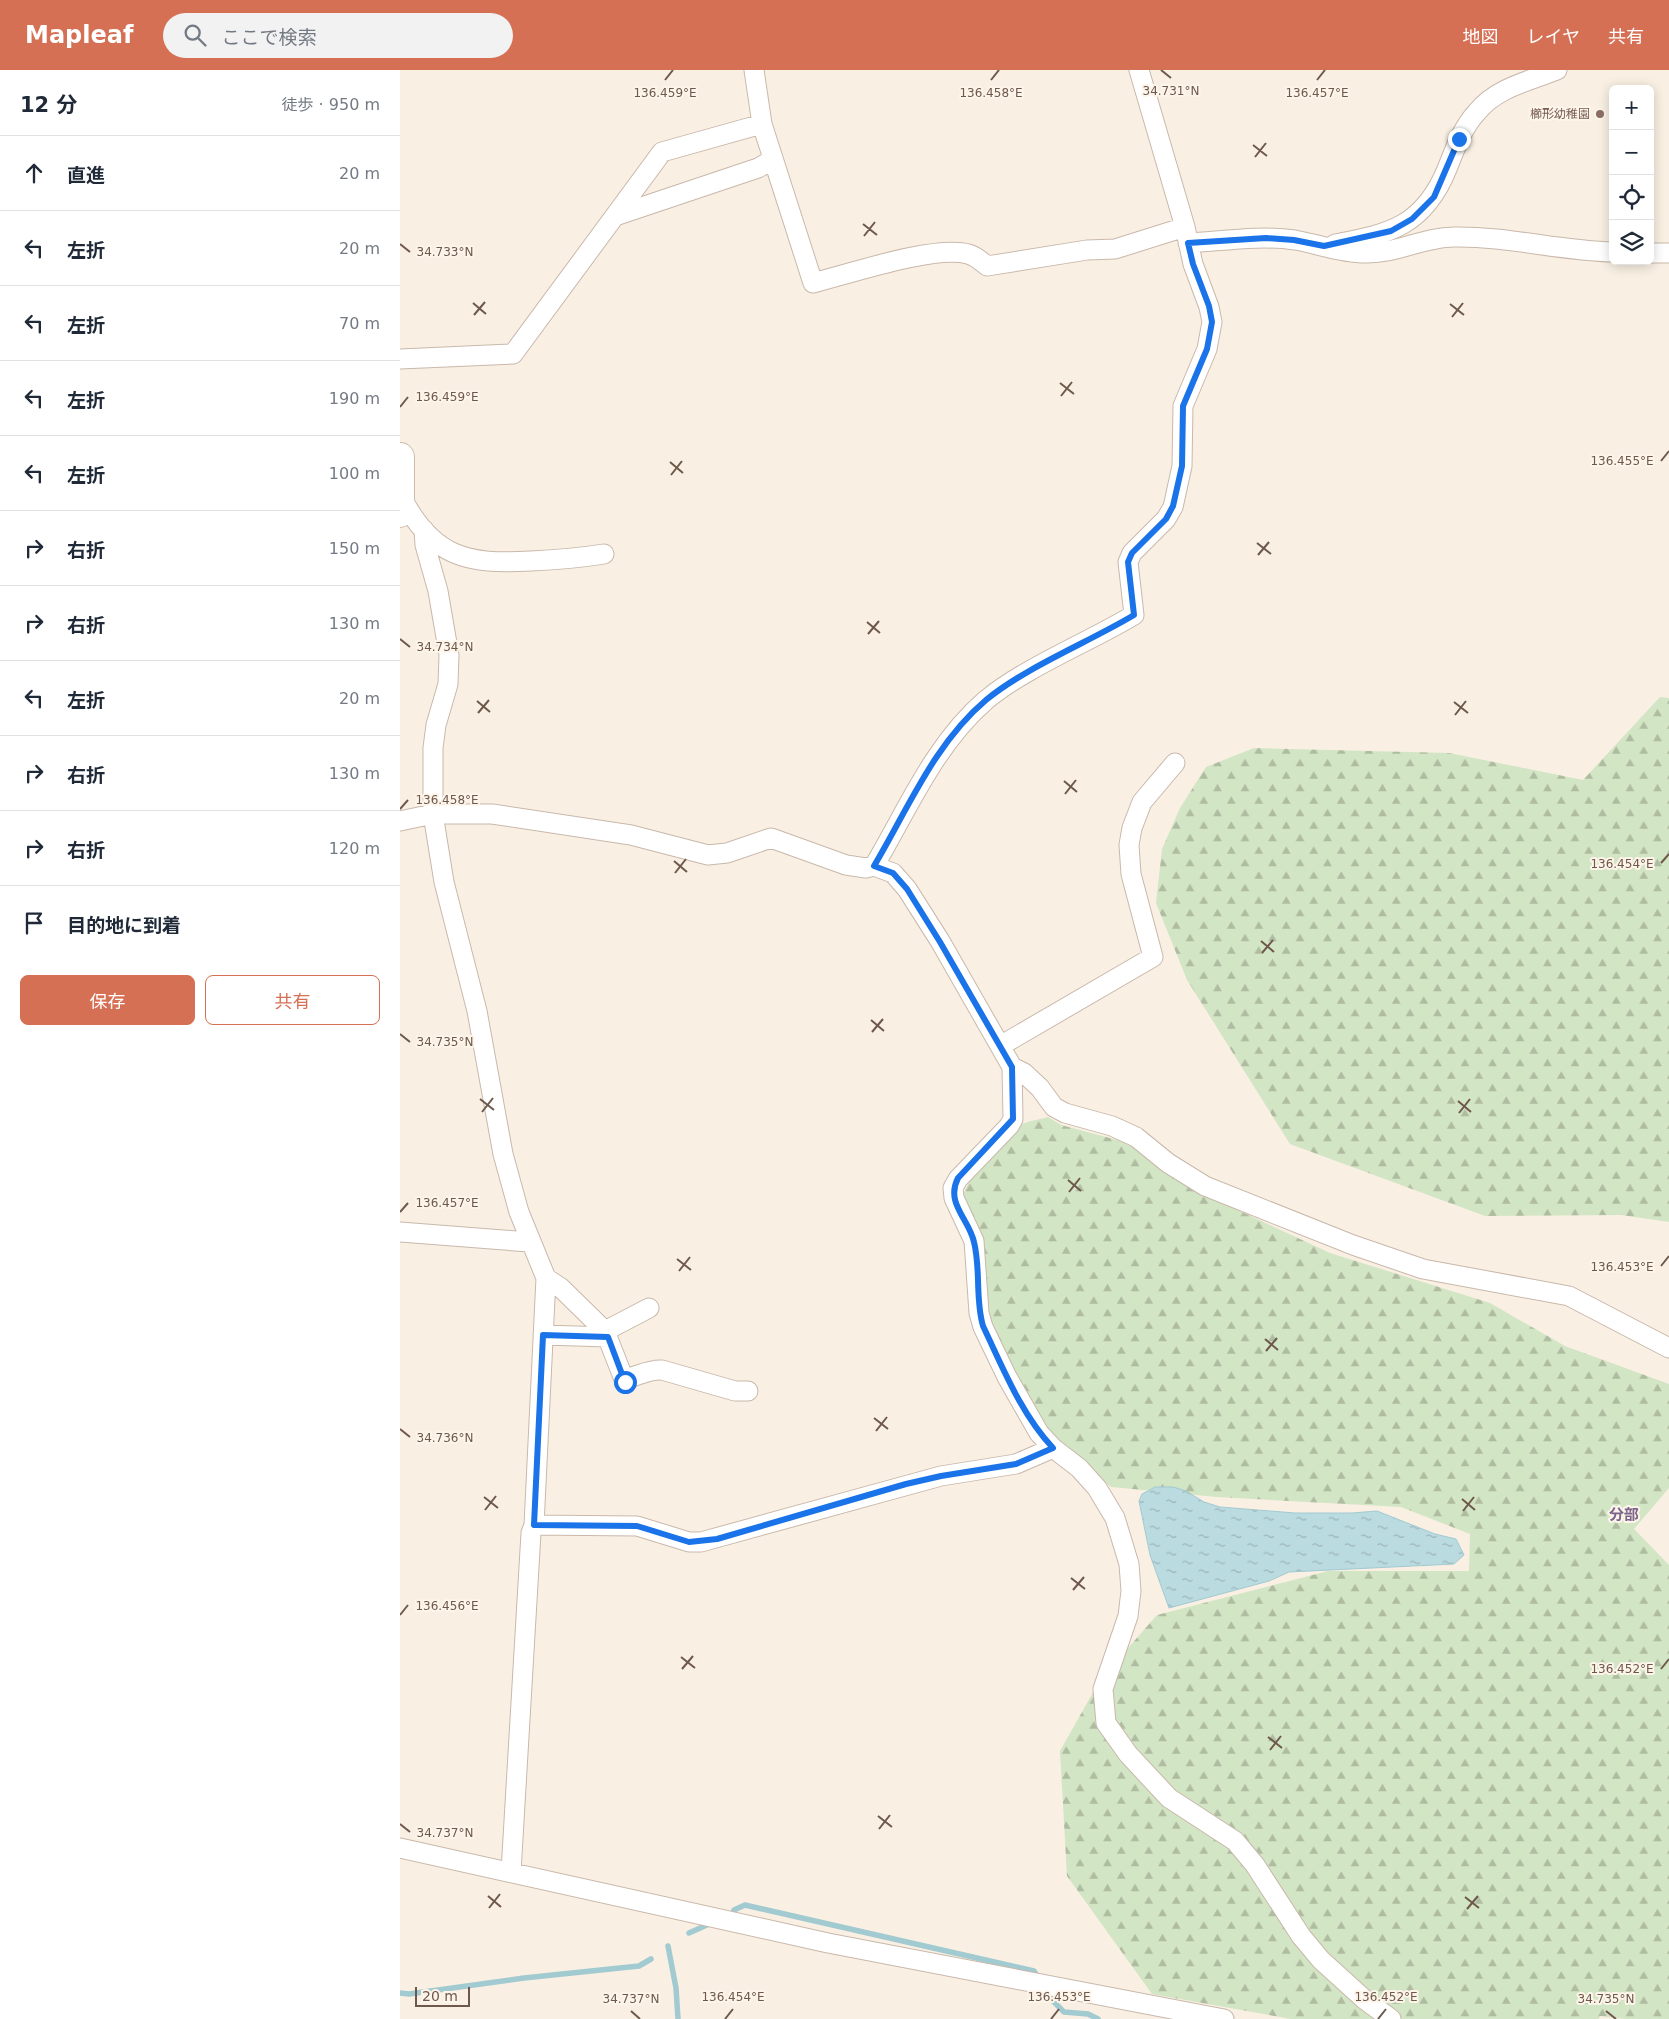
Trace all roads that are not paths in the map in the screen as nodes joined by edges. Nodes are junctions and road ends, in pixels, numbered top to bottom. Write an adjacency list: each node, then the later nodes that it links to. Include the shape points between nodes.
1 (754, 70): 4 (street)
2 (1139, 70): 7 (street)
3 (1557, 70): 8 (street, via 1495,95 1477,112 1459,139 1434,197 1412,219 1384,234)
4 (762, 124): 5 (street); 6 (street, via 662,152)
5 (772, 160): 6 (street, via 758,168); 7 (street, via 813,284 919,257 968,254 987,266 1087,250 1115,249)
6 (615, 216): 12 (street, via 514,354)
7 (1187, 235): 8 (street, via 1294,240); 22 (street, via 1212,322 1207,349 1183,406 1182,466 1173,506 1162,524 1132,553 1128,562 1134,615 1025,675 977,708 937,754)
8 (1324, 246): 9 (street, via 1350,252 1384,253 1431,238 1455,236)
9 (1609, 252)
10 (1654, 253): 11 (street)
11 (1669, 253)
12 (400, 359)
13 (400, 457): 14 (main road)
14 (400, 472): 15 (main road)
15 (401, 496): 16 (main road); 17 (street)
16 (400, 513)
17 (424, 530): 18 (street, via 444,549 477,562 502,563); 20 (street, via 424,545 438,591 449,655 448,684 433,748)
18 (604, 554)
19 (1175, 763): 23 (street, via 1142,802 1129,845 1131,874 1153,957)
20 (432, 814): 21 (street); 22 (street, via 492,814 527,818 631,835 708,855 734,851 771,838 846,865); 26 (street, via 449,901 477,1011 503,1154)
21 (400, 821)
22 (874, 866): 23 (street, via 893,873 907,889)
23 (1000, 1046): 24 (street)
24 (1012, 1067): 31 (street, via 1024,1073 1054,1106 1136,1137 1168,1164 1205,1186 1423,1269 1569,1296); 33 (street, via 1013,1119 958,1178 953,1188 954,1198 974,1241 979,1313 983,1326 1028,1415)
25 (400, 1232): 26 (street)
26 (530, 1242): 27 (street)
27 (546, 1278): 29 (street, via 561,1288); 30 (street)
28 (649, 1308): 29 (street)
29 (607, 1334): 30 (street); 32 (street, via 625,1380 653,1369 735,1391)
30 (543, 1335): 34 (street)
31 (1669, 1348)
32 (748, 1391)
33 (1053, 1448): 34 (street, via 1016,1464 941,1476 701,1542 689,1542 637,1526); 38 (street, via 1079,1468 1097,1488 1115,1518 1128,1564 1131,1591 1128,1616 1103,1689 1106,1723 1128,1754 1168,1798 1235,1841 1320,1960 1364,2000)
34 (534, 1525): 36 (street)
35 (400, 1848): 36 (street)
36 (511, 1872): 37 (street, via 828,1943)
37 (1224, 2019)
38 (1391, 2019)

